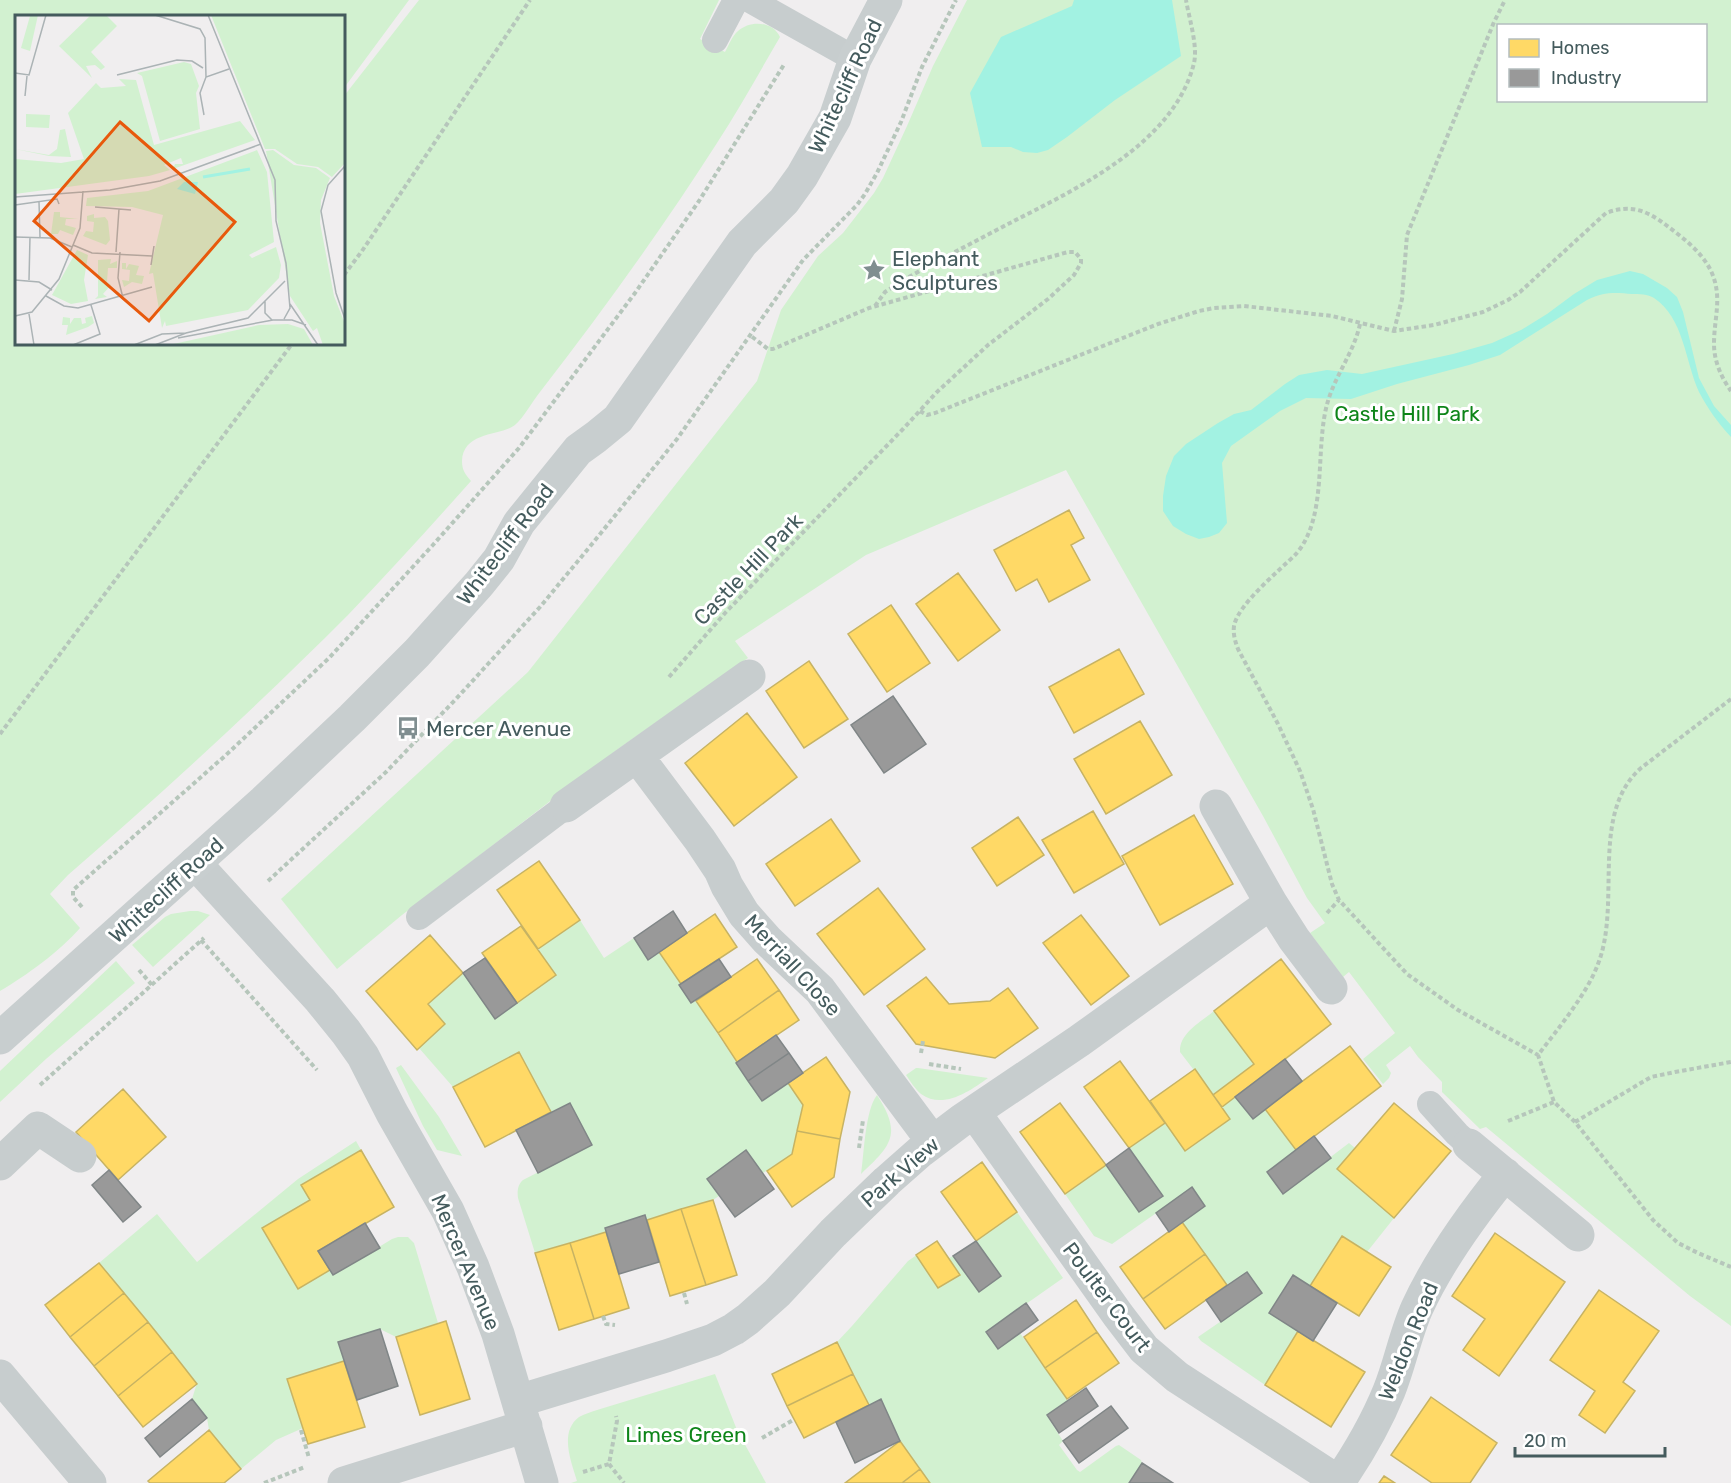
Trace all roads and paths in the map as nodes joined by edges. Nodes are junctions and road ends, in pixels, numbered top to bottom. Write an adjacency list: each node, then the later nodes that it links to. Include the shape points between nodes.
1 (530, 0): 10 (path)
2 (736, 0): 8 (lane)
3 (750, 0): 7 (lane)
4 (886, 0): 9 (street, Whitecliff Road)
5 (1186, 0): 11 (path, Castle Hill Park, via 1194,65 1169,113 1134,150 1072,190 907,278 885,292)
6 (1505, 0): 13 (path, via 1407,235 1402,298)
7 (805, 30): 9 (lane); 28 (path, via 699,201 519,448 329,658 73,890 73,897)
8 (715, 40)
9 (855, 59): 25 (street, Whitecliff Road, via 836,118 802,176 784,201 742,243 618,419 574,454 519,523 492,569 417,653 320,749)
10 (345, 274)
11 (874, 307): 14 (path, Castle Hill Park, via 771,349); 17 (path, Castle Hill Park, via 1068,252 1075,252 1081,259 1081,266 1068,282 973,358)
12 (1360, 324): 13 (path); 17 (path, via 1332,316 1256,307 1214,308 1158,324 935,413 927,415); 32 (path, via 1327,406 1309,533 1300,550 1238,614 1234,629 1236,645 1300,771 1339,900 1407,974 1458,1010)
13 (1394, 331): 16 (path, via 1495,307 1520,292 1605,213 1638,209 1675,232 1711,270 1718,302 1714,353)
14 (751, 336)
15 (291, 345): 21 (path)
16 (1731, 391)
17 (920, 411): 19 (path, Castle Hill Park, via 726,612)
18 (749, 676): 22 (street)
19 (665, 681)
20 (1731, 699): 32 (path, via 1641,768 1624,787 1611,829 1608,920 1598,965 1575,1005)
21 (0, 734)
22 (637, 756): 23 (street); 34 (street, Merriall Close, via 700,840 744,914 820,990)
23 (566, 806): 27 (lane)
24 (1216, 806): 26 (street)
25 (195, 863): 28 (street, Whitecliff Road); 49 (street, Mercer Avenue, via 320,1000 363,1056 459,1233 488,1304)
26 (1271, 903): 30 (street); 35 (street, Park View)
27 (419, 917)
28 (111, 940): 29 (path); 31 (street, Whitecliff Road)
29 (152, 985)
30 (1331, 988)
31 (0, 1038)
32 (1538, 1055): 38 (path, via 1554,1102)
33 (1731, 1062): 38 (path, via 1650,1077)
34 (888, 1080): 35 (path, via 916,1062 990,1070); 39 (street, Merriall Close); 42 (path, via 869,1096)
35 (1004, 1091): 37 (street, Park View)
36 (1430, 1104): 40 (lane)
37 (974, 1112): 39 (street, Park View); 60 (street, Poulter Court, via 1144,1350 1177,1377)
38 (1575, 1122): 46 (path, via 1667,1234)
39 (933, 1142): 47 (street, Park View, via 886,1181 777,1293 741,1324 713,1340)
40 (1469, 1145): 44 (street)
41 (80, 1156): 43 (street, via 38,1128)
42 (858, 1156)
43 (0, 1164)
44 (1505, 1174): 45 (street); 60 (street, Weldon Road, via 1449,1249 1428,1285 1384,1403)
45 (1578, 1235)
46 (1731, 1268)
47 (605, 1375): 49 (street, Park View); 53 (path, via 617,1420)
48 (0, 1376): 56 (street)
49 (522, 1414): 57 (street, Park View); 58 (street, Mercer Avenue)
50 (793, 1420): 52 (path)
51 (301, 1430): 54 (path)
52 (762, 1438)
53 (609, 1464): 55 (path); 59 (path)
54 (311, 1465)
55 (575, 1475)
56 (90, 1483)
57 (344, 1483)
58 (542, 1483)
59 (624, 1483)
60 (1339, 1483)

